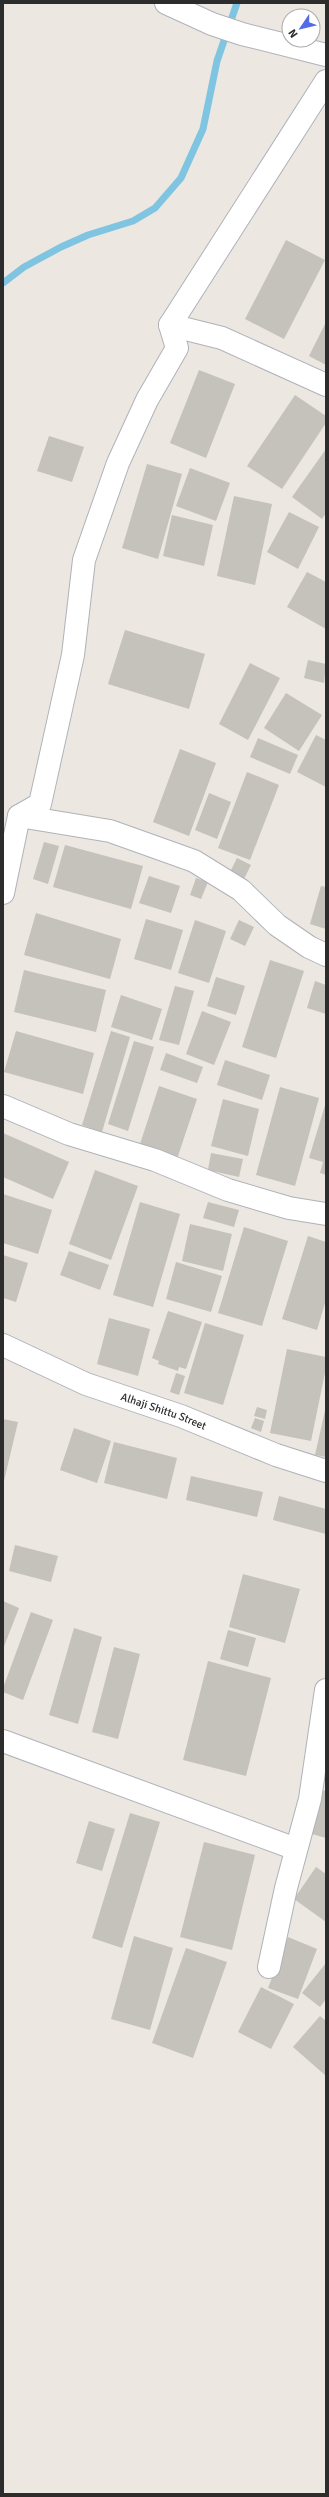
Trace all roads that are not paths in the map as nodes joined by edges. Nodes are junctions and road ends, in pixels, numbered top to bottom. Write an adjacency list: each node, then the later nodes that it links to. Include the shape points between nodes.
1 (166, 3): 2 (street, via 212,24 242,34)
2 (326, 55)
3 (326, 81): 4 (street)
4 (170, 325): 5 (street, via 222,338); 6 (street, via 177,348 147,400 118,463 84,560 73,655 40,804)
5 (326, 385)
6 (19, 816): 7 (street); 8 (street, via 110,831 194,861 241,890 277,925 309,947)
7 (3, 893)
8 (326, 955)
9 (3, 1106): 10 (street, via 69,1134 155,1160 228,1190 289,1208)
10 (326, 1214)
11 (3, 1345): 12 (street, Alhaji Shittu Street, via 86,1384)
12 (326, 1471)
13 (326, 1690): 15 (street, via 310,1799)
14 (3, 1741): 15 (street)
15 (296, 1849): 16 (street)
16 (269, 1967)

